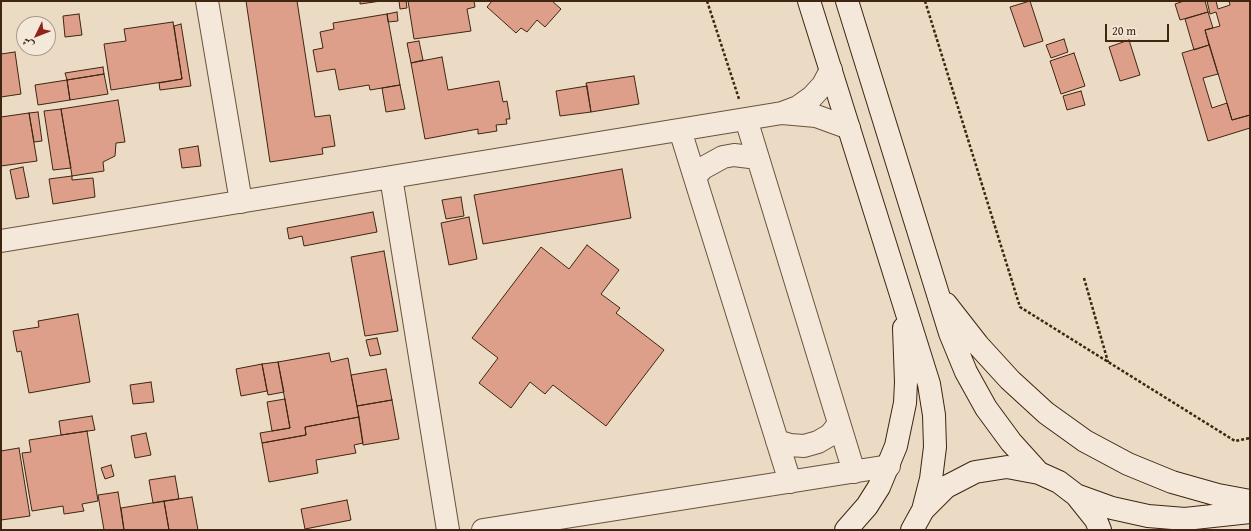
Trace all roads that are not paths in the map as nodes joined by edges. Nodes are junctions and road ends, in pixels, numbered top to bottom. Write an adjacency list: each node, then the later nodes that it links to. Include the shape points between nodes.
1 (207, 1): 12 (street)
2 (809, 1): 4 (street)
3 (847, 1): 14 (street)
4 (831, 70): 5 (street, via 823,85 812,97 798,107); 7 (street)
5 (782, 113): 6 (street); 7 (street, via 816,116)
6 (746, 119): 8 (street); 9 (street)
7 (849, 128): 15 (street)
8 (680, 130): 10 (street); 11 (street)
9 (758, 158): 11 (street, via 734,155 723,157 703,168); 16 (street)
10 (391, 177): 12 (street); 26 (street)
11 (695, 177): 17 (street)
12 (241, 202): 13 (street)
13 (1, 241)
14 (938, 293): 20 (street, via 963,366 986,408 1011,442); 23 (street, via 978,345 1010,380 1046,413 1085,440 1128,464 1172,482)
15 (903, 302): 18 (street, via 905,403); 25 (street, via 929,384 934,415 935,447 931,479)
16 (839, 424): 17 (street, via 830,435 804,446); 19 (street)
17 (776, 441): 21 (street)
18 (889, 466): 19 (street); 28 (street, via 867,506)
19 (854, 472): 21 (street)
20 (1039, 473): 22 (street, via 1059,482); 25 (street, via 1007,468 975,472 946,487)
21 (790, 482): 27 (street)
22 (1076, 495): 24 (street, via 1112,508 1148,516 1185,519); 29 (street, via 1096,520)
23 (1250, 501)
24 (1250, 512)
25 (914, 524)
26 (448, 530)
27 (483, 530)
28 (846, 530)
29 (1100, 530)

